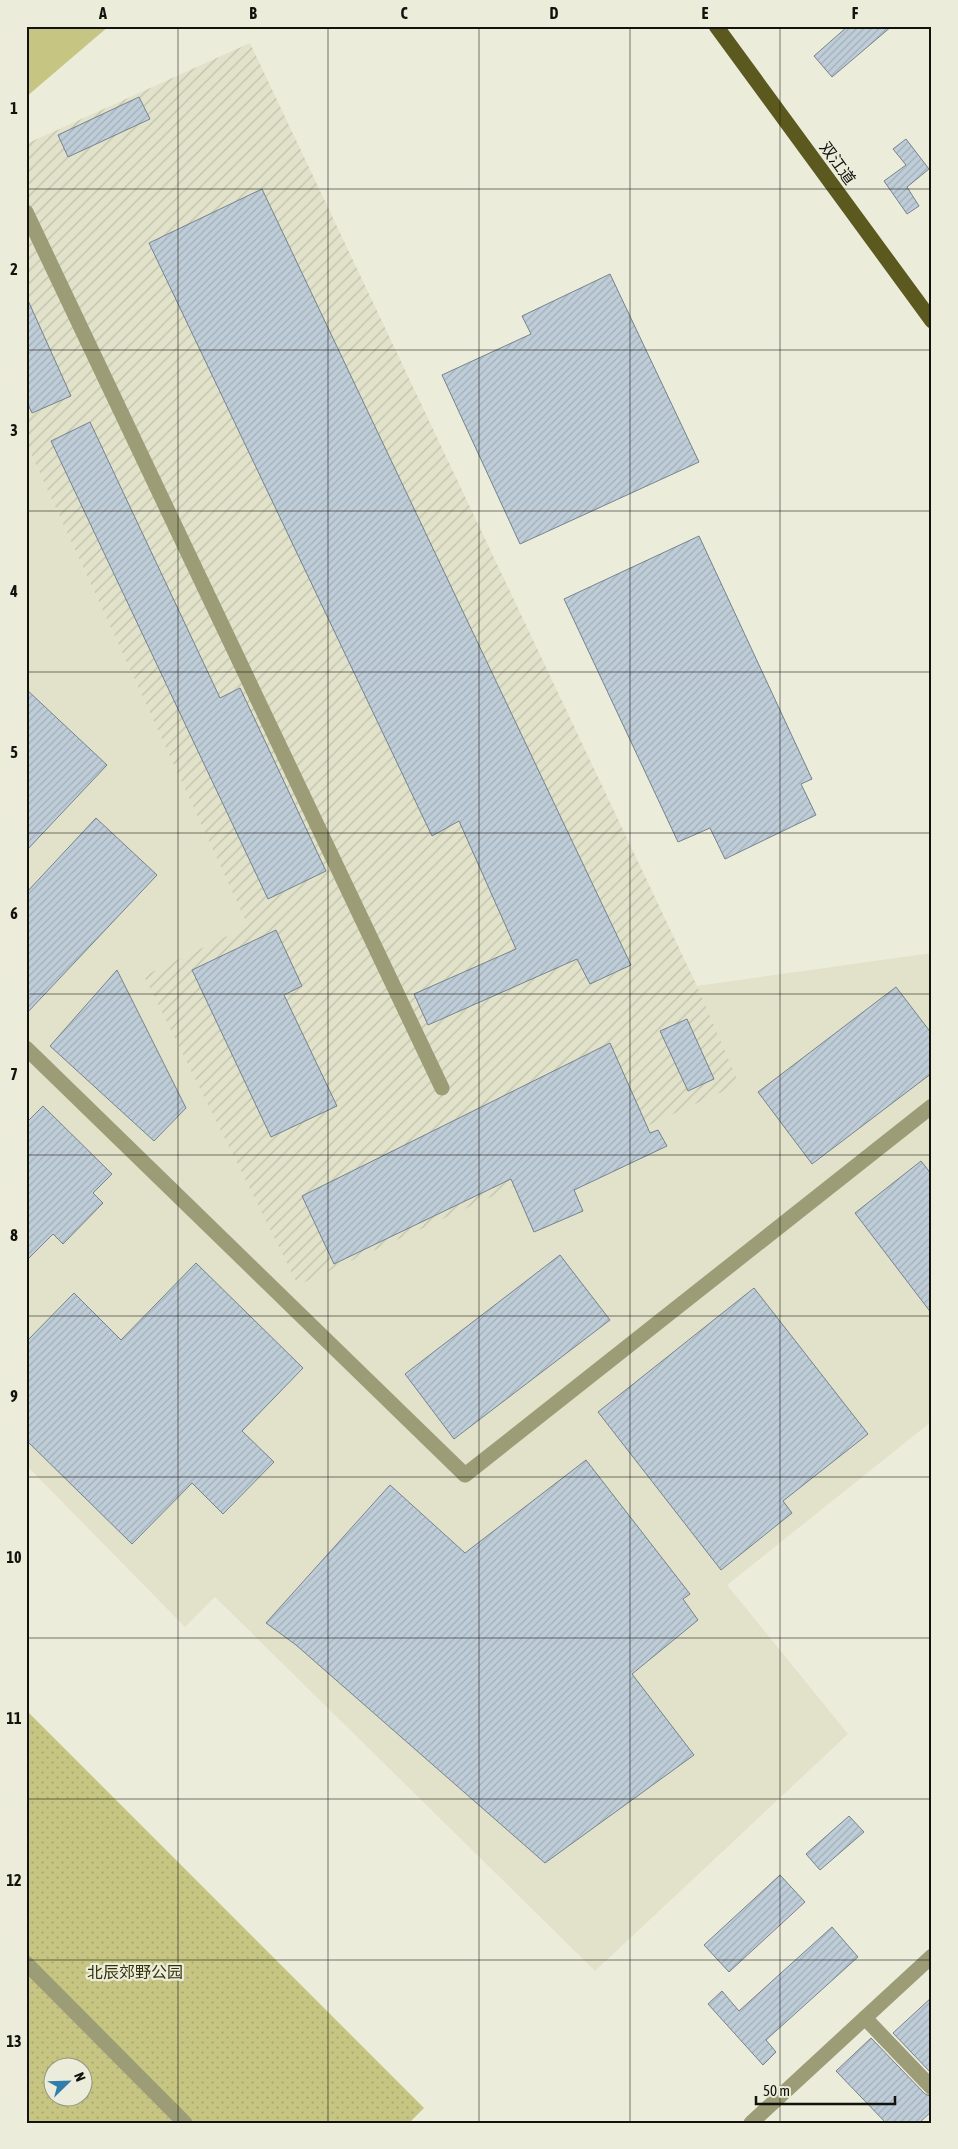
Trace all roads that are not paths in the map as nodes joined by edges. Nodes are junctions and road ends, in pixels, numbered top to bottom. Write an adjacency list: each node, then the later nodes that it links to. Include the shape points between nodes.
1 (716, 26): 3 (main road, 双江道)
2 (26, 212): 5 (street)
3 (932, 321)
4 (26, 1048): 6 (street, via 465,1475)
5 (442, 1088)
6 (932, 1106)
7 (932, 1956): 9 (street)
8 (26, 1963): 11 (street)
9 (865, 2018): 10 (street); 12 (street)
10 (932, 2088)
11 (185, 2123)
12 (751, 2123)

